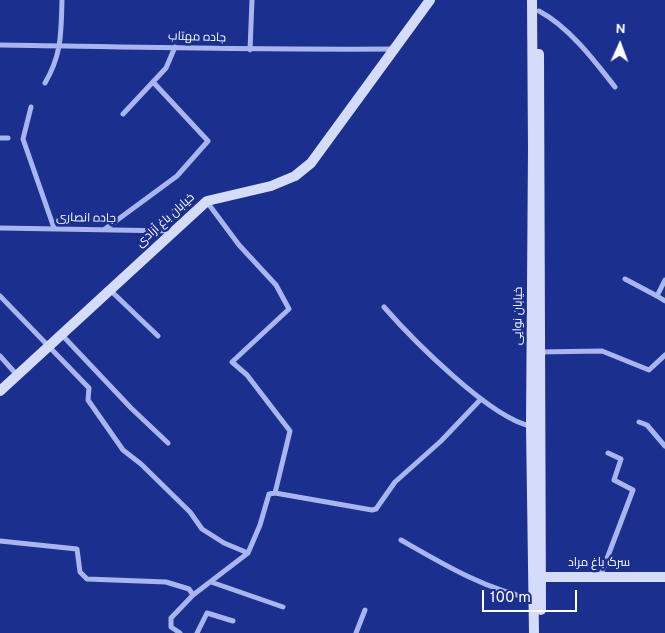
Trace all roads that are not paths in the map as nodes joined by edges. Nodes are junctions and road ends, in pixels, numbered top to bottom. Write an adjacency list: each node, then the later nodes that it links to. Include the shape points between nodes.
1 (62, 0): 8 (street)
2 (252, 0): 11 (street)
3 (430, 0): 10 (street, خیابان باغ آزادی)
4 (532, 0): 34 (street, خیابان نوایی)
5 (538, 0): 6 (street, خیابان نوایی)
6 (539, 11): 14 (street, via 595,62); 34 (street, خیابان نوایی)
7 (0, 45): 8 (street, جاده مهتاب)
8 (61, 46): 9 (street, جاده مهتاب); 12 (street)
9 (175, 47): 11 (street, جاده مهتاب); 13 (street, via 166,68)
10 (393, 49): 11 (street, جاده مهتاب); 19 (street, خیابان باغ آزادی, via 311,163 295,176 270,186)
11 (250, 50)
12 (45, 83)
13 (154, 83): 16 (street); 22 (street, via 208,141 177,176)
14 (615, 87)
15 (31, 107): 21 (street, via 23,139)
16 (122, 114)
17 (0, 138): 18 (street)
18 (8, 138)
19 (207, 201): 23 (street, خیابان باغ آزادی); 45 (street, via 239,245 276,286 289,309 232,362 286,423 290,432)
20 (0, 228): 21 (street, جاده انصاری)
21 (54, 228): 22 (street, جاده انصاری)
22 (105, 229): 23 (street, جاده انصاری)
23 (172, 231): 26 (street, خیابان باغ آزادی)
24 (625, 279): 28 (street)
25 (665, 280): 28 (street)
26 (109, 289): 31 (street, خیابان باغ آزادی); 32 (street)
27 (0, 296): 33 (street)
28 (657, 296): 29 (street)
29 (665, 301)
30 (384, 307): 39 (street)
31 (62, 335): 33 (street, خیابان باغ آزادی); 42 (street, via 130,408)
32 (158, 336)
33 (48, 348): 37 (street, خیابان باغ آزادی); 48 (street, via 89,388 88,400 123,450 190,512 202,529)
34 (536, 352): 35 (street, via 602,351 649,370); 41 (street, خیابان نوایی); 50 (street, خیابان نوایی)
35 (665, 355)
36 (0, 356): 37 (street)
37 (18, 375): 38 (street, خیابان باغ آزادی)
38 (0, 391)
39 (481, 399): 41 (street, via 519,424); 45 (street, via 395,482 376,509)
40 (639, 422): 43 (street, via 647,425)
41 (531, 426): 50 (street, خیابان نوایی)
42 (168, 443)
43 (665, 446)
44 (608, 452): 51 (street, via 621,459 614,480 633,490)
45 (275, 493): 48 (street, via 266,498 260,526)
46 (401, 540): 54 (street, via 446,566 511,594)
47 (0, 541): 53 (street, via 77,549 80,572 87,579 166,582 189,589)
48 (248, 553): 52 (street)
49 (665, 576): 51 (street, سرک باغ مراد)
50 (538, 577): 51 (street, سرک باغ مراد); 54 (street, خیابان نوایی); 62 (street, خیابان نوایی)
51 (600, 577)
52 (211, 582): 53 (street); 55 (street)
53 (193, 595): 58 (street, via 171,618 172,627)
54 (534, 599): 61 (street, خیابان نوایی)
55 (283, 607)
56 (365, 610): 60 (street)
57 (233, 621): 59 (street, via 207,613)
58 (180, 633)
59 (197, 633)
60 (356, 633)
61 (534, 633)
62 (541, 633)

